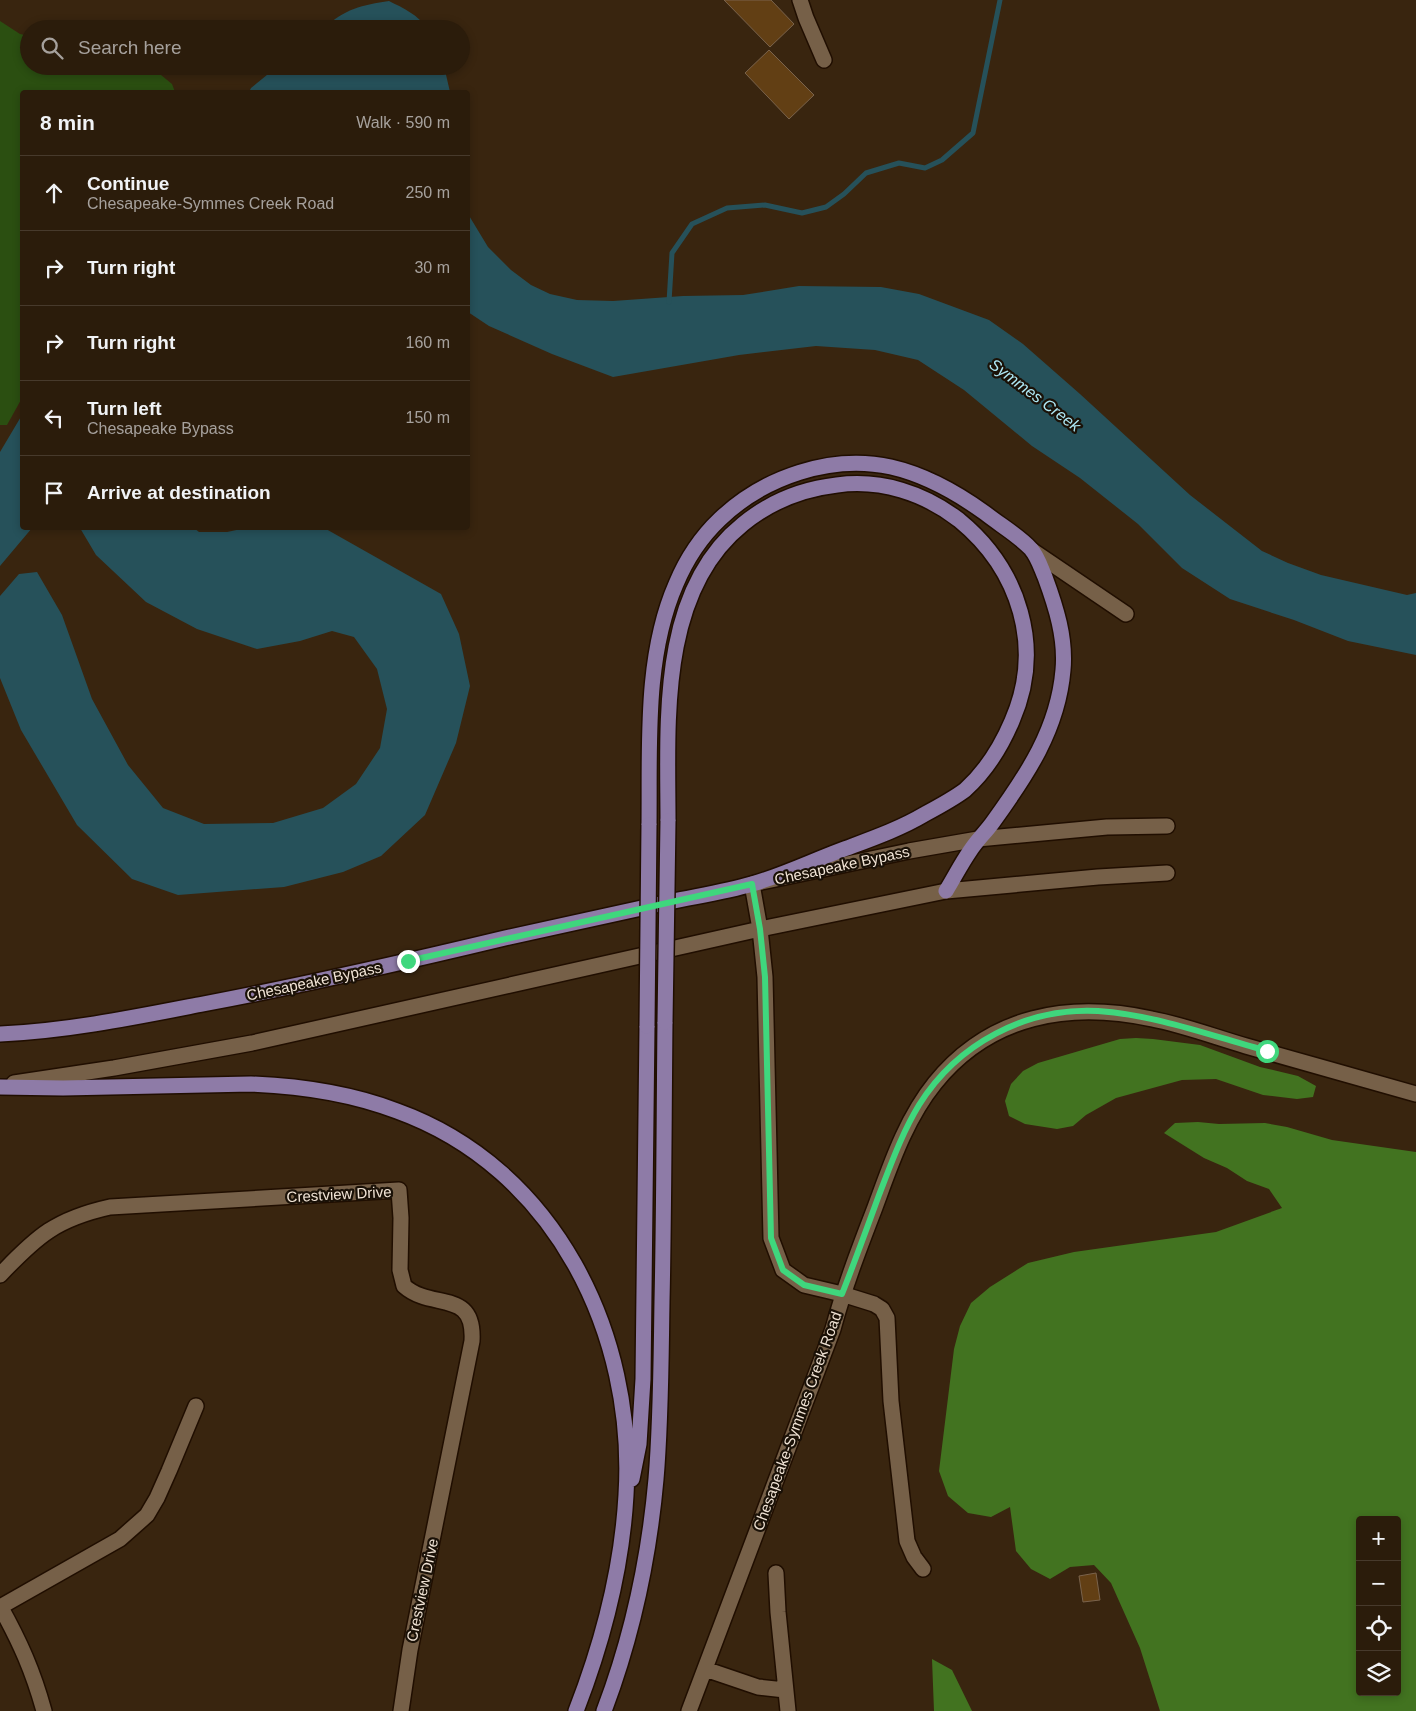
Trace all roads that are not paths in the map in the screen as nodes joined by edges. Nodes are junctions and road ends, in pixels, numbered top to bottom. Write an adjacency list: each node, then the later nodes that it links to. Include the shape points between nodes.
1 (800, 0): 2 (street)
2 (824, 60)
3 (1033, 551): 4 (street); 6 (main road, via 1053,599 1063,645 1060,692 1038,755); 17 (main road, bridge, via 945,486 889,466 837,463 809,469 762,489 739,503 702,539 676,585 659,641 651,717 643,1379 639,1444)
4 (1126, 614)
5 (1167, 826): 6 (street, Chesapeake Bypass, via 1106,827)
6 (978, 839): 8 (street, Chesapeake Bypass, via 909,850); 9 (main road)
7 (1167, 873): 9 (street, via 1098,876)
8 (752, 884): 10 (street); 11 (main road, Chesapeake Bypass, via 243,997 77,1027); 26 (main road, bridge, via 888,832 926,814 964,790 992,759 1005,738 1024,685 1027,655 1016,597 1004,571 988,549 970,530 928,499 873,484 844,484 819,487 776,502 734,531 707,564 689,601 677,646 670,707 660,1426 656,1479 633,1616)
9 (946, 892): 10 (street)
10 (760, 929): 12 (street, via 242,1044); 15 (street, via 765,977 771,1238 783,1270 804,1285)
11 (0, 1034)
12 (0, 1086): 17 (main road, via 63,1088 251,1084 315,1089 344,1094 399,1111 477,1153 504,1175 545,1218 564,1244 591,1294 603,1323 617,1378 625,1435)
13 (1416, 1094): 15 (street, Chesapeake-Symmes Creek Road, via 1152,1018 1072,1011 1021,1022 996,1033 959,1058 919,1105 895,1153)
14 (0, 1275): 24 (street, Crestview Drive, via 22,1252 57,1225 74,1216 110,1207 399,1190 400,1270 404,1286 419,1296 461,1306 473,1328)
15 (842, 1294): 18 (street, via 874,1304 887,1318 891,1401 907,1541); 21 (street, Chesapeake-Symmes Creek Road, via 826,1347)
16 (196, 1406): 20 (street, via 147,1515 120,1539)
17 (626, 1494): 25 (main road, via 622,1535 603,1626)
18 (923, 1569)
19 (776, 1573): 22 (street)
20 (0, 1606): 23 (street, via 31,1667)
21 (705, 1669): 22 (street, via 758,1687); 27 (street, Chesapeake-Symmes Creek Road)
22 (785, 1690): 28 (street)
23 (44, 1711)
24 (401, 1711)
25 (576, 1711)
26 (604, 1711)
27 (689, 1711)
28 (788, 1711)

